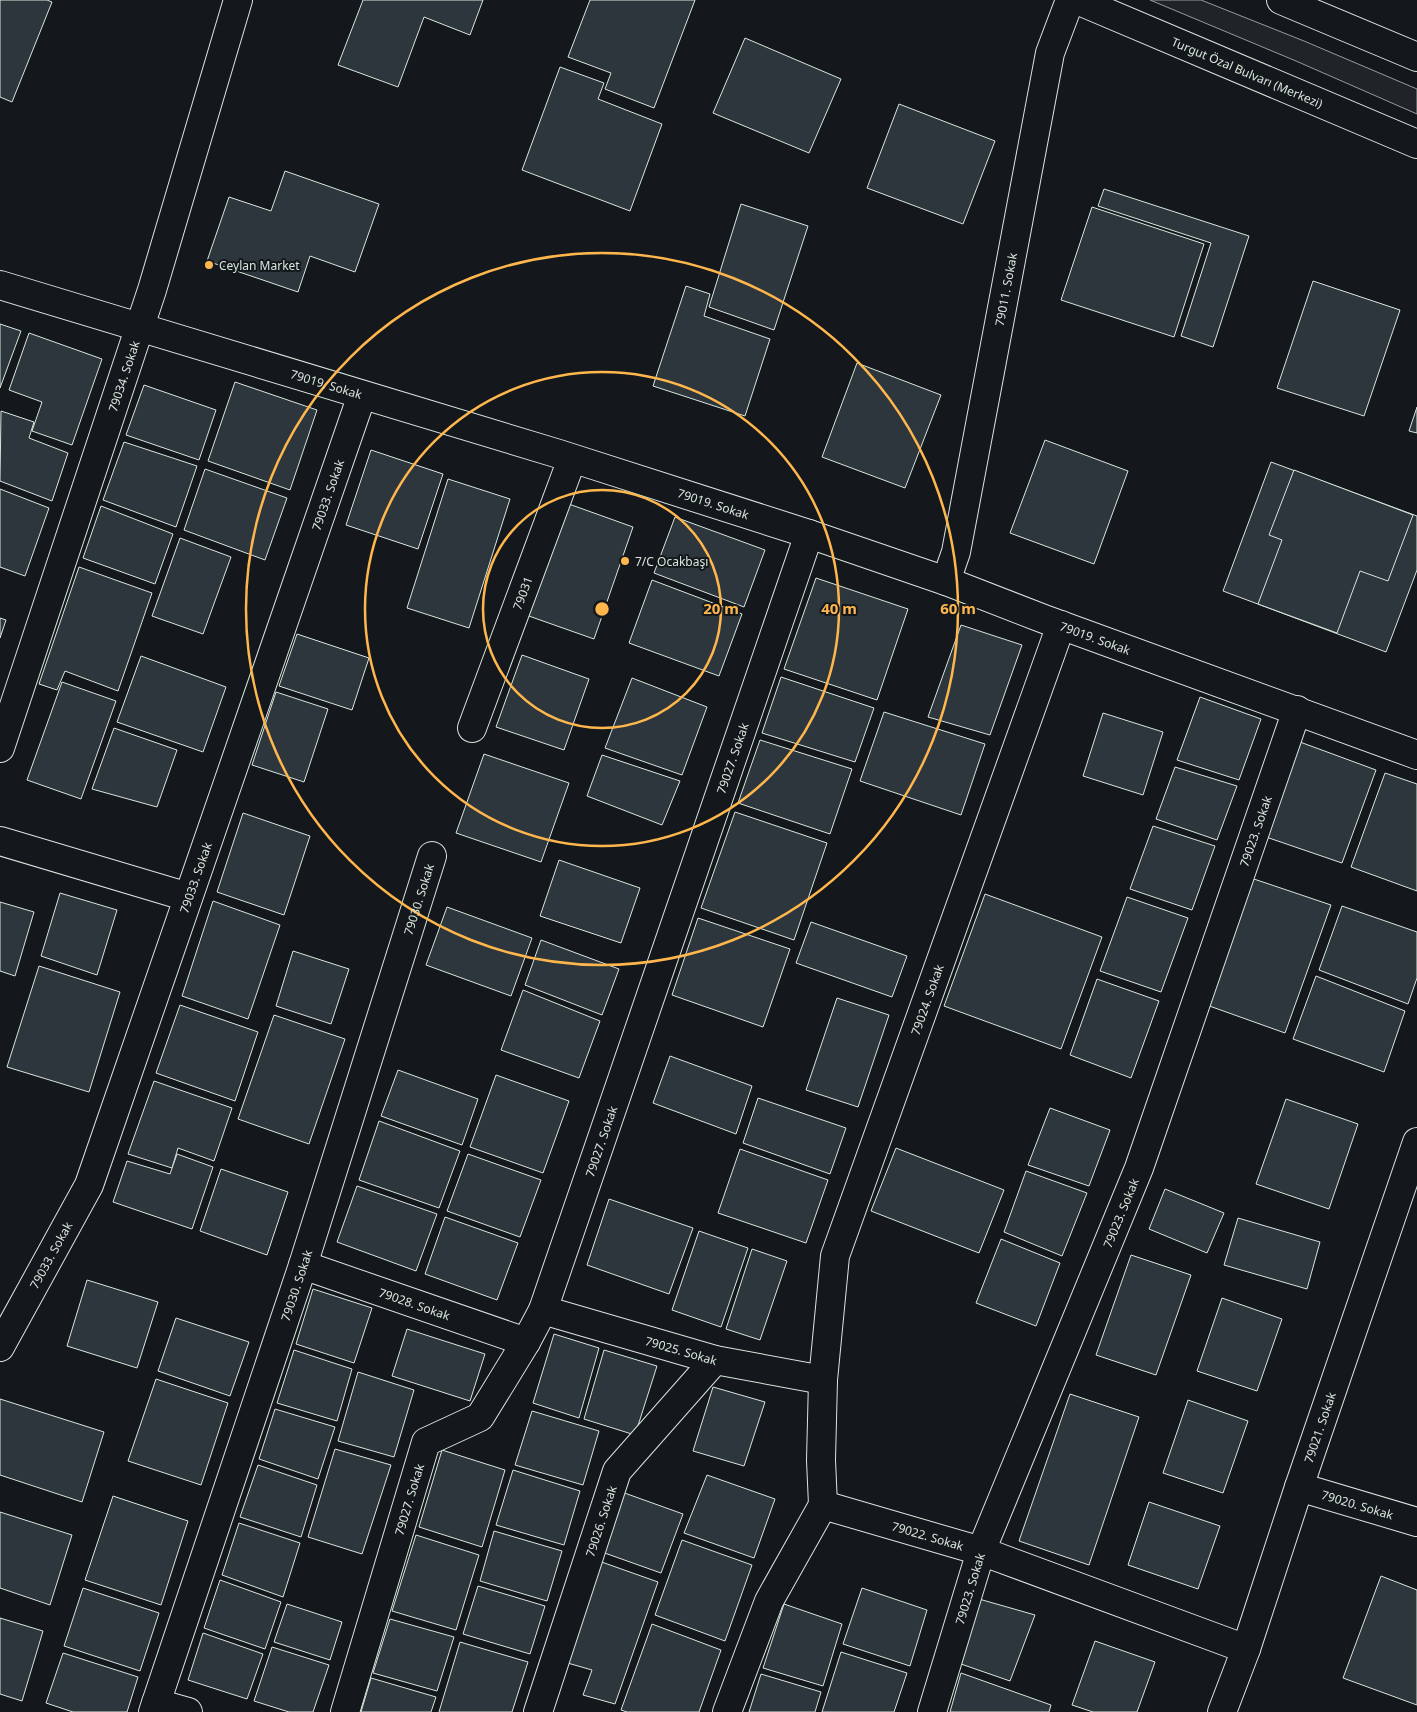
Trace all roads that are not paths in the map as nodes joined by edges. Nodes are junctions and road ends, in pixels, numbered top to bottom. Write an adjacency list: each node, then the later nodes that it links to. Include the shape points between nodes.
1 (238, 0): 8 (street, 79034. Sokak)
2 (1070, 0): 12 (street, 79011. Sokak, via 1050,53 956,552)
3 (1077, 0): 6 (street, Turgut Özal Bulvarı (Merkezi))
4 (1281, 0): 5 (street)
5 (1417, 57)
6 (1417, 144)
7 (0, 285): 8 (street, 79019. Sokak)
8 (139, 328): 9 (street, 79019. Sokak); 16 (street, 79034. Sokak)
9 (362, 395): 10 (street, 79019. Sokak); 20 (street, 79033. Sokak)
10 (572, 458): 11 (street, 79019. Sokak); 15 (street, 79031)
11 (809, 534): 12 (street, 79019. Sokak); 23 (street, 79027. Sokak)
12 (946, 581): 13 (street, 79019. Sokak)
13 (1061, 625): 14 (street, 79019. Sokak); 27 (street, 79024. Sokak, via 835,1256)
14 (1297, 710): 17 (street, 79019. Sokak); 31 (street, 79023. Sokak, via 1139,1168)
15 (472, 728)
16 (0, 748)
17 (1417, 755)
18 (0, 842): 20 (street)
19 (432, 856): 22 (street, 79030. Sokak)
20 (188, 897): 25 (street, 79033. Sokak, via 89,1185)
21 (1417, 1142): 28 (street, 79021. Sokak)
22 (303, 1265): 24 (street, 79028. Sokak); 33 (street, 79030. Sokak)
23 (543, 1310): 24 (street, 79027. Sokak); 26 (street, 79025. Sokak)
24 (526, 1342): 35 (street, 79027. Sokak, via 480,1417 426,1442)
25 (0, 1347)
26 (715, 1360): 27 (street, 79025. Sokak); 36 (street, 79026. Sokak, via 617,1471)
27 (822, 1380): 29 (street, 79024. Sokak)
28 (1299, 1487): 30 (street, 79020. Sokak); 32 (street, 79021. Sokak)
29 (823, 1505): 31 (street, 79022. Sokak); 37 (street, via 769,1601)
30 (1417, 1522)
31 (981, 1552): 32 (street, 79022. Sokak); 38 (street, 79023. Sokak)
32 (1246, 1649): 39 (street, 79021. Sokak)
33 (154, 1707): 34 (street)
34 (188, 1712)
35 (345, 1712)
36 (538, 1712)
37 (727, 1712)
38 (932, 1712)
39 (1222, 1712)

